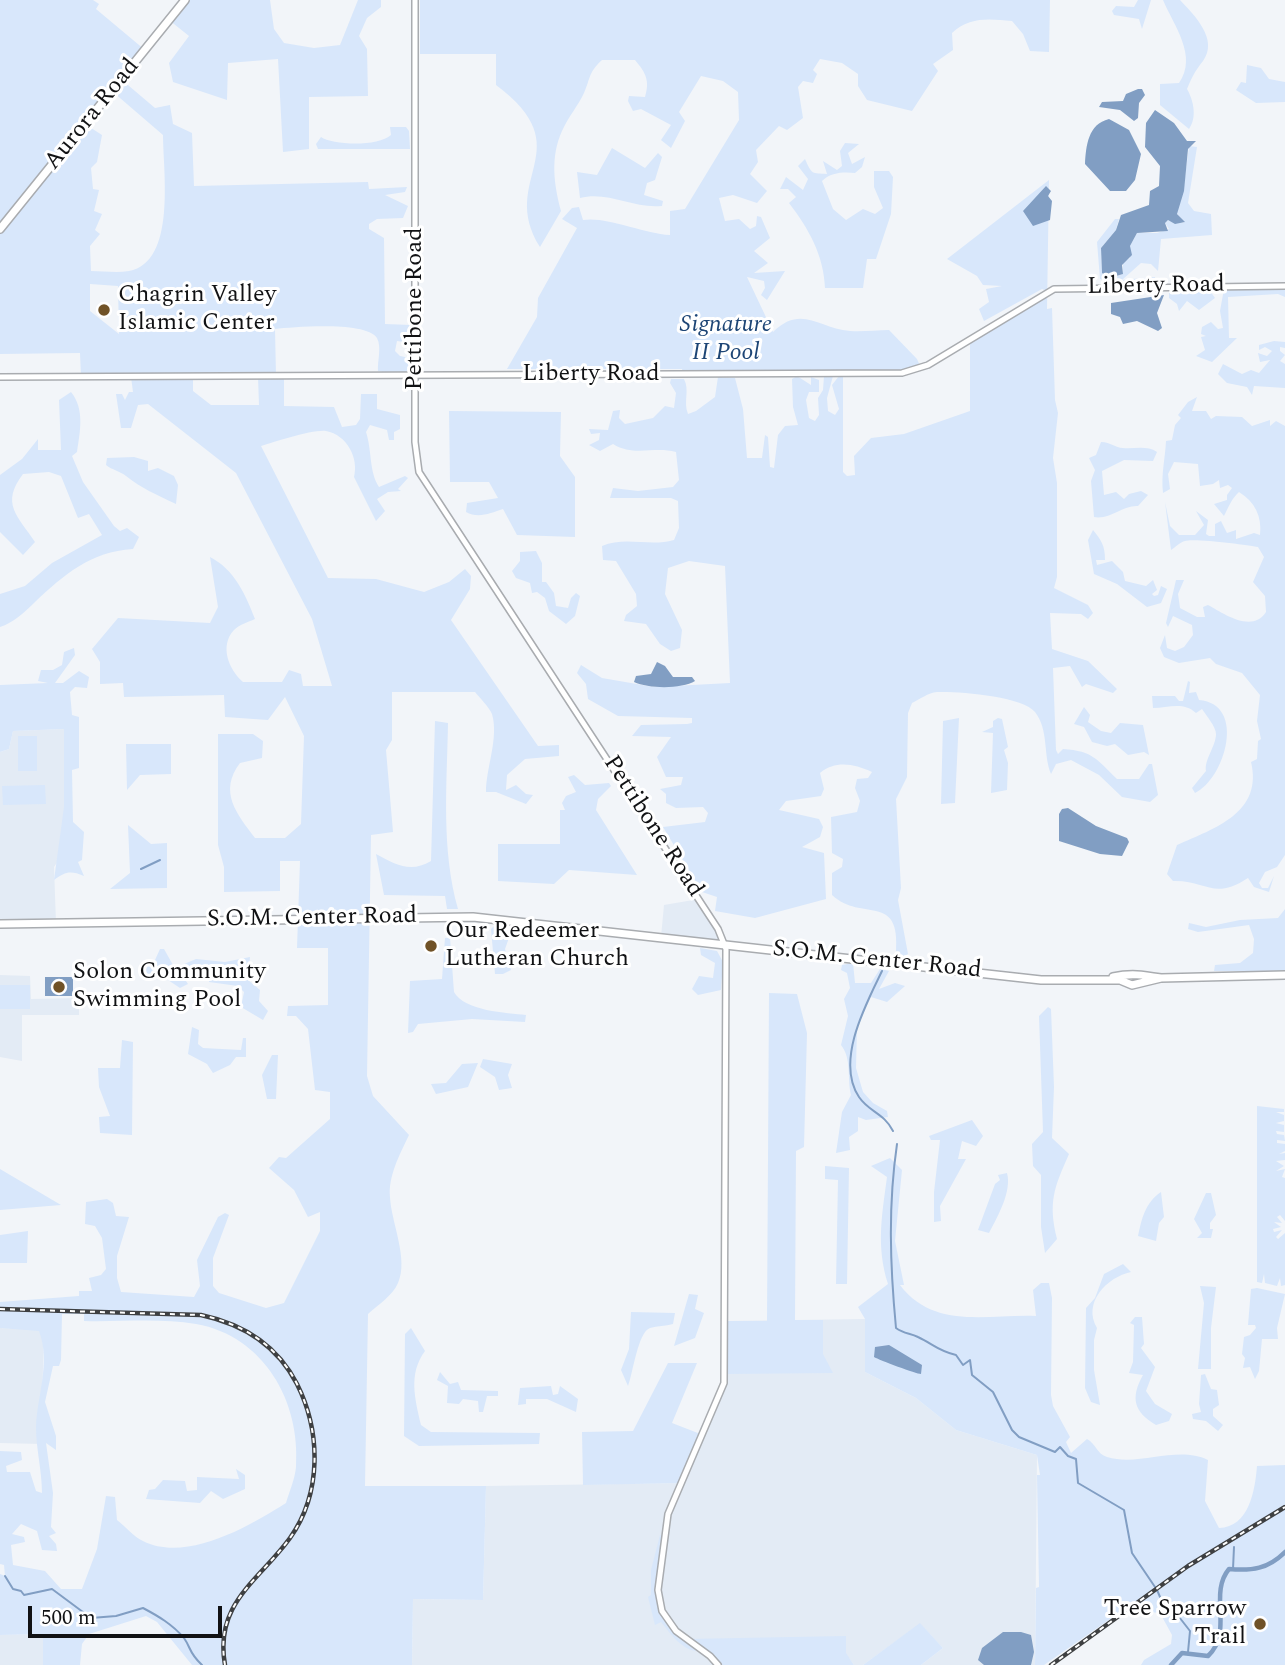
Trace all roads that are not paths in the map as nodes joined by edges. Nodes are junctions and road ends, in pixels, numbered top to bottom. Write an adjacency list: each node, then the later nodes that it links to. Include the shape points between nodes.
1 (185, 0): 3 (main road, Aurora Road)
2 (415, 0): 5 (street, Pettibone Road)
3 (0, 229)
4 (1285, 286): 5 (street, Liberty Road, via 1059,288 937,359 906,372)
5 (415, 376): 6 (street, Liberty Road); 8 (street, Pettibone Road, via 416,459 421,476)
6 (0, 377)
7 (0, 924): 9 (main road, S.O.M. Center Road, via 473,917)
8 (718, 929): 9 (street, via 718,937); 10 (street, Pettibone Road)
9 (709, 943): 10 (main road, S.O.M. Center Road)
10 (726, 944): 11 (main road, S.O.M. Center Road, via 1041,980 1127,978 1131,985 1138,979); 12 (street, Pettibone Road, via 724,1382 668,1514 658,1590 662,1611 676,1631)
11 (1285, 975)
12 (718, 1665)

